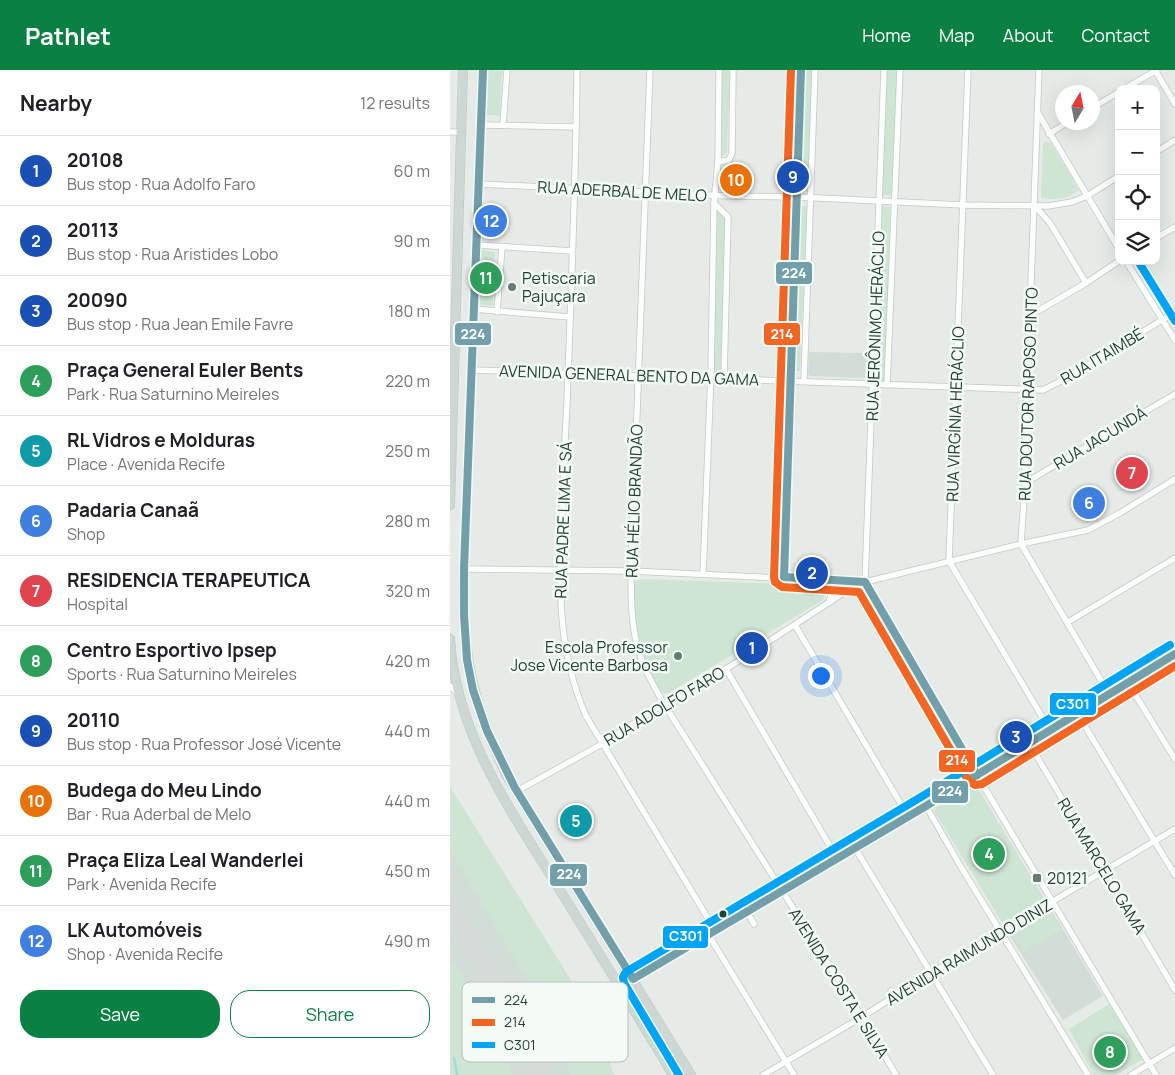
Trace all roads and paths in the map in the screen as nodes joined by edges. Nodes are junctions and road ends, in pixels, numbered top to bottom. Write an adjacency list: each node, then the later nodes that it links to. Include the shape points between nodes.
1 (463, 70): 25 (main road)
2 (483, 70): 20 (main road)
3 (506, 70): 21 (street)
4 (577, 70): 22 (street, RUA PADRE LIMA E SÁ)
5 (650, 70): 33 (street, RUA HÉLIO BRANDÃO)
6 (719, 70): 29 (street)
7 (733, 70): 29 (street, via 732,153 728,160)
8 (801, 70): 36 (street)
9 (815, 70): 37 (street)
10 (884, 70): 38 (street, RUA JERÔNIMO HERÁCLIO)
11 (900, 70): 40 (street, RUA JERÔNIMO HERÁCLIO)
12 (968, 70): 41 (street, RUA VIRGÍNIA HERÁCLIO)
13 (1039, 70): 19 (street, RUA DOUTOR RAPOSO PINTO)
14 (1156, 70): 15 (street); 18 (street)
15 (1131, 85)
16 (1115, 94): 17 (street)
17 (1100, 103)
18 (1175, 104)
19 (1038, 112): 26 (street); 42 (street, RUA DOUTOR RAPOSO PINTO)
20 (482, 125): 21 (street); 31 (main road)
21 (503, 125): 22 (street)
22 (576, 127): 32 (street, RUA PADRE LIMA E SÁ)
23 (1055, 130): 26 (street)
24 (450, 132): 25 (street)
25 (461, 132): 73 (main road)
26 (1049, 134): 35 (street)
27 (1175, 140): 28 (street)
28 (1160, 149)
29 (718, 162): 34 (street)
30 (1115, 178): 35 (street, RUA ADERBAL DE MELO)
31 (480, 184): 32 (street, RUA ADERBAL DE MELO); 46 (main road)
32 (574, 190): 33 (street, RUA ADERBAL DE MELO); 48 (street, RUA PADRE LIMA E SÁ)
33 (647, 193): 34 (street, RUA ADERBAL DE MELO); 61 (street, RUA HÉLIO BRANDÃO)
34 (715, 196): 36 (street, RUA ADERBAL DE MELO); 39 (street)
35 (1087, 196): 42 (street, RUA ADERBAL DE MELO, via 1072,202); 45 (street)
36 (797, 197): 37 (street, RUA ADERBAL DE MELO); 64 (street)
37 (812, 198): 38 (street, RUA ADERBAL DE MELO); 65 (street)
38 (880, 202): 40 (street, RUA ADERBAL DE MELO); 66 (street, RUA JERÔNIMO HERÁCLIO)
39 (714, 203): 62 (street); 63 (street, via 728,217)
40 (894, 203): 41 (street, RUA ADERBAL DE MELO); 67 (street, RUA JERÔNIMO HERÁCLIO)
41 (963, 205): 42 (street, RUA ADERBAL DE MELO); 68 (street, RUA VIRGÍNIA HERÁCLIO)
42 (1035, 206): 51 (street, via 1050,223); 55 (street, RUA DOUTOR RAPOSO PINTO)
43 (1175, 227): 44 (street)
44 (1160, 236)
45 (1115, 242)
46 (477, 245): 47 (street); 52 (main road)
47 (502, 247): 48 (street); 53 (street)
48 (572, 251): 56 (street, RUA PADRE LIMA E SÁ)
49 (1115, 264): 51 (street)
50 (1129, 265): 57 (street)
51 (1086, 283): 55 (street)
52 (474, 309): 53 (street); 59 (main road)
53 (497, 312): 56 (street)
54 (1175, 312): 57 (street, RUA ITAIMBÉ)
55 (1031, 315): 69 (street, RUA DOUTOR RAPOSO PINTO)
56 (570, 316): 60 (street, RUA PADRE LIMA E SÁ)
57 (1163, 320): 58 (street); 69 (street, RUA ITAIMBÉ, via 1060,382 1042,390)
58 (1175, 340)
59 (472, 370): 60 (street, AVENIDA GENERAL BENTO DA GAMA); 77 (main road)
60 (568, 374): 61 (street, AVENIDA GENERAL BENTO DA GAMA); 78 (street, RUA PADRE LIMA E SÁ)
61 (638, 376): 62 (street, AVENIDA GENERAL BENTO DA GAMA); 79 (street, RUA HÉLIO BRANDÃO)
62 (711, 378): 63 (street, AVENIDA GENERAL BENTO DA GAMA); 80 (street)
63 (724, 378): 64 (street, AVENIDA GENERAL BENTO DA GAMA)
64 (790, 380): 65 (street, AVENIDA GENERAL BENTO DA GAMA); 81 (street)
65 (804, 381): 66 (street, AVENIDA GENERAL BENTO DA GAMA)
66 (872, 384): 67 (street, AVENIDA GENERAL BENTO DA GAMA); 83 (street, RUA JERÔNIMO HERÁCLIO)
67 (887, 385): 68 (street, AVENIDA GENERAL BENTO DA GAMA)
68 (956, 387): 69 (street, AVENIDA GENERAL BENTO DA GAMA); 76 (street, RUA VIRGÍNIA HERÁCLIO)
69 (1027, 390): 72 (street, RUA DOUTOR RAPOSO PINTO)
70 (1175, 394): 72 (street, RUA JACUNDÁ)
71 (1175, 480): 74 (street, via 1088,530)
72 (1025, 483): 74 (street, RUA DOUTOR RAPOSO PINTO)
73 (450, 505)
74 (1021, 544): 76 (street); 85 (street)
75 (1175, 558): 85 (street)
76 (949, 561): 83 (street); 96 (street)
77 (464, 569): 78 (street); 101 (main road, via 466,653 473,690 485,727)
78 (560, 570): 79 (street); 98 (street, RUA PADRE LIMA E SÁ, via 566,655 575,691)
79 (632, 571): 80 (street); 94 (street, RUA HÉLIO BRANDÃO, via 631,607 636,642 645,669)
80 (703, 574): 81 (street)
81 (784, 578): 82 (street)
82 (811, 579): 83 (street); 84 (street, via 830,591)
83 (862, 582): 84 (street, RUA ADOLFO FARO); 100 (street)
84 (828, 604): 86 (street, RUA ADOLFO FARO)
85 (1068, 622): 92 (street)
86 (795, 625): 89 (street, RUA ADOLFO FARO); 103 (street)
87 (450, 639): 93 (main road)
88 (1175, 654): 90 (main road)
89 (726, 669): 94 (street, RUA ADOLFO FARO); 107 (street)
90 (1128, 683): 92 (main road); 99 (street)
91 (450, 686): 93 (street)
92 (1109, 694): 95 (main road)
93 (460, 696): 118 (main road, via 472,734 493,781)
94 (664, 704): 98 (street, RUA ADOLFO FARO); 110 (street, RUA HÉLIO BRANDÃO)
95 (1077, 714): 96 (main road); 105 (street)
96 (1050, 730): 97 (main road)
97 (1029, 743): 100 (main road); 108 (street, RUA MARCELO GAMA)
98 (602, 744): 101 (street, RUA ADOLFO FARO); 114 (street, RUA PADRE LIMA E SÁ)
99 (1175, 759)
100 (977, 775): 102 (main road); 111 (street)
101 (517, 791): 117 (main road)
102 (926, 806): 103 (main road); 115 (street)
103 (908, 816): 106 (main road)
104 (1175, 829): 105 (street, AVENIDA RAIMUNDO DINIZ)
105 (1154, 841): 108 (street, AVENIDA RAIMUNDO DINIZ); 109 (street)
106 (855, 848): 107 (main road); 116 (street)
107 (837, 858): 110 (main road)
108 (1104, 870): 111 (street, AVENIDA RAIMUNDO DINIZ); 120 (street, RUA MARCELO GAMA)
109 (1175, 875)
110 (782, 891): 112 (main road); 122 (street, AVENIDA COSTA E SILVA)
111 (1053, 901): 115 (street, AVENIDA RAIMUNDO DINIZ); 125 (street)
112 (746, 912): 113 (street); 114 (main road)
113 (754, 924)
114 (712, 932): 117 (main road, via 675,959); 124 (street, RUA PADRE LIMA E SÁ)
115 (1001, 932): 116 (street, AVENIDA RAIMUNDO DINIZ); 132 (street)
116 (931, 973): 122 (street, AVENIDA RAIMUNDO DINIZ); 131 (street)
117 (633, 979): 119 (main road); 127 (main road)
118 (618, 982)
119 (627, 982)
120 (1175, 990)
121 (628, 999): 126 (main road)
122 (862, 1017): 124 (street, AVENIDA RAIMUNDO DINIZ); 130 (street, AVENIDA COSTA E SILVA)
123 (1175, 1048): 125 (street)
124 (786, 1061): 128 (street, AVENIDA RAIMUNDO DINIZ); 129 (street, RUA PADRE LIMA E SÁ)
125 (1150, 1064): 133 (street); 134 (street)
126 (673, 1075)
127 (691, 1075)
128 (763, 1075)
129 (794, 1075)
130 (896, 1075)
131 (993, 1075)
132 (1088, 1075)
133 (1131, 1075)
134 (1156, 1075)

